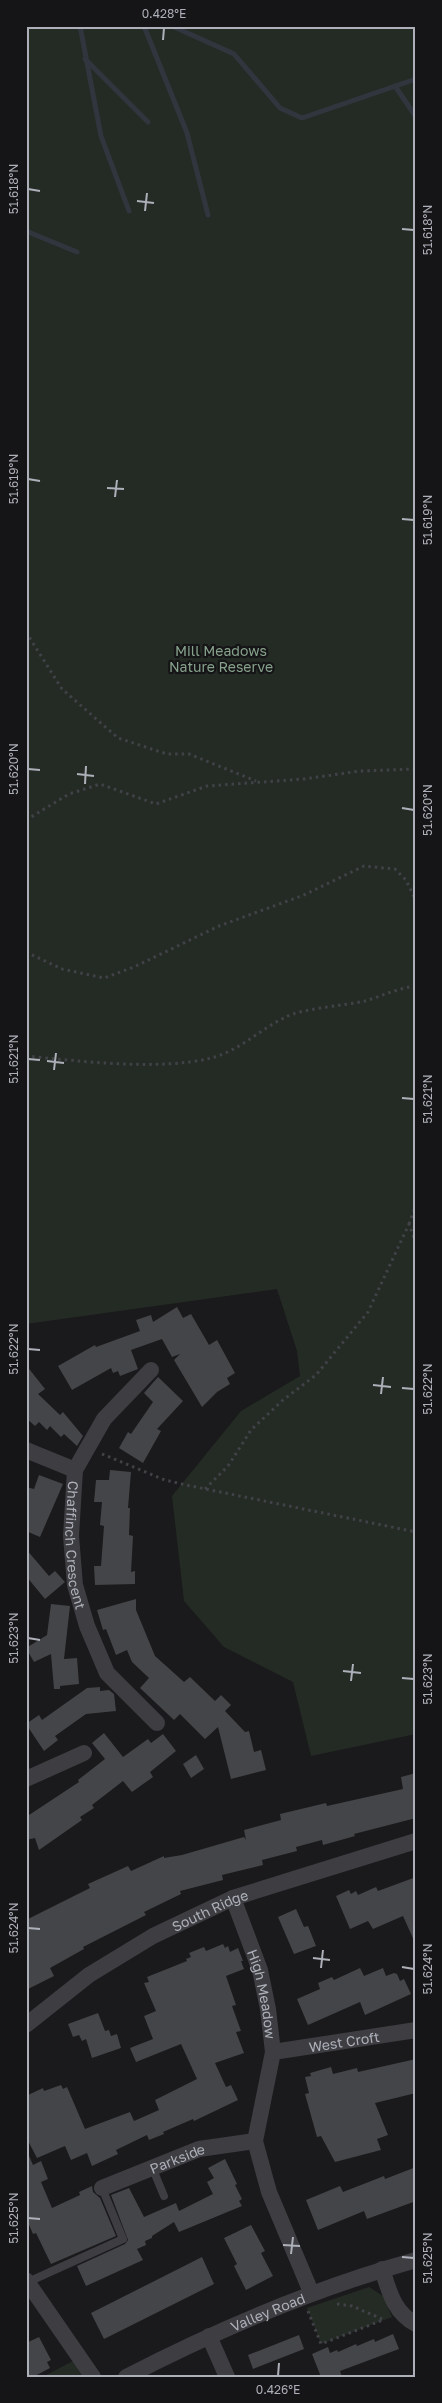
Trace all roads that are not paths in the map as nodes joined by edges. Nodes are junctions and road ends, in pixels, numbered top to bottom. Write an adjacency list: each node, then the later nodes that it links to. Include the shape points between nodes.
1 (150, 1370): 3 (street, Chaffinch Crescent, via 104,1420)
2 (26, 1450): 3 (street)
3 (75, 1470): 4 (street, Chaffinch Crescent, via 72,1561 87,1626 107,1673)
4 (157, 1723)
5 (84, 1754): 6 (street)
6 (27, 1777)
7 (416, 1841): 8 (street, South Ridge)
8 (233, 1898): 9 (street, South Ridge, via 153,1936 89,1975); 11 (street, High Meadow, via 260,1970)
9 (26, 2025)
10 (416, 2030): 11 (street, West Croft)
11 (273, 2052): 12 (street, High Meadow)
12 (255, 2141): 13 (street, Parkside, via 199,2149); 19 (street, High Meadow, via 269,2192)
13 (152, 2167): 14 (street, Parkside); 15 (lane)
14 (102, 2188): 18 (lane, via 123,2238)
15 (164, 2196)
16 (416, 2260): 17 (street, Valley Road)
17 (382, 2269): 19 (street, Valley Road); 20 (street, via 400,2313)
18 (27, 2281): 22 (street)
19 (307, 2294): 21 (street, Valley Road)
20 (413, 2322)
21 (209, 2336): 23 (street, Valley Road); 24 (street)
22 (93, 2377)
23 (126, 2377)
24 (227, 2377)

